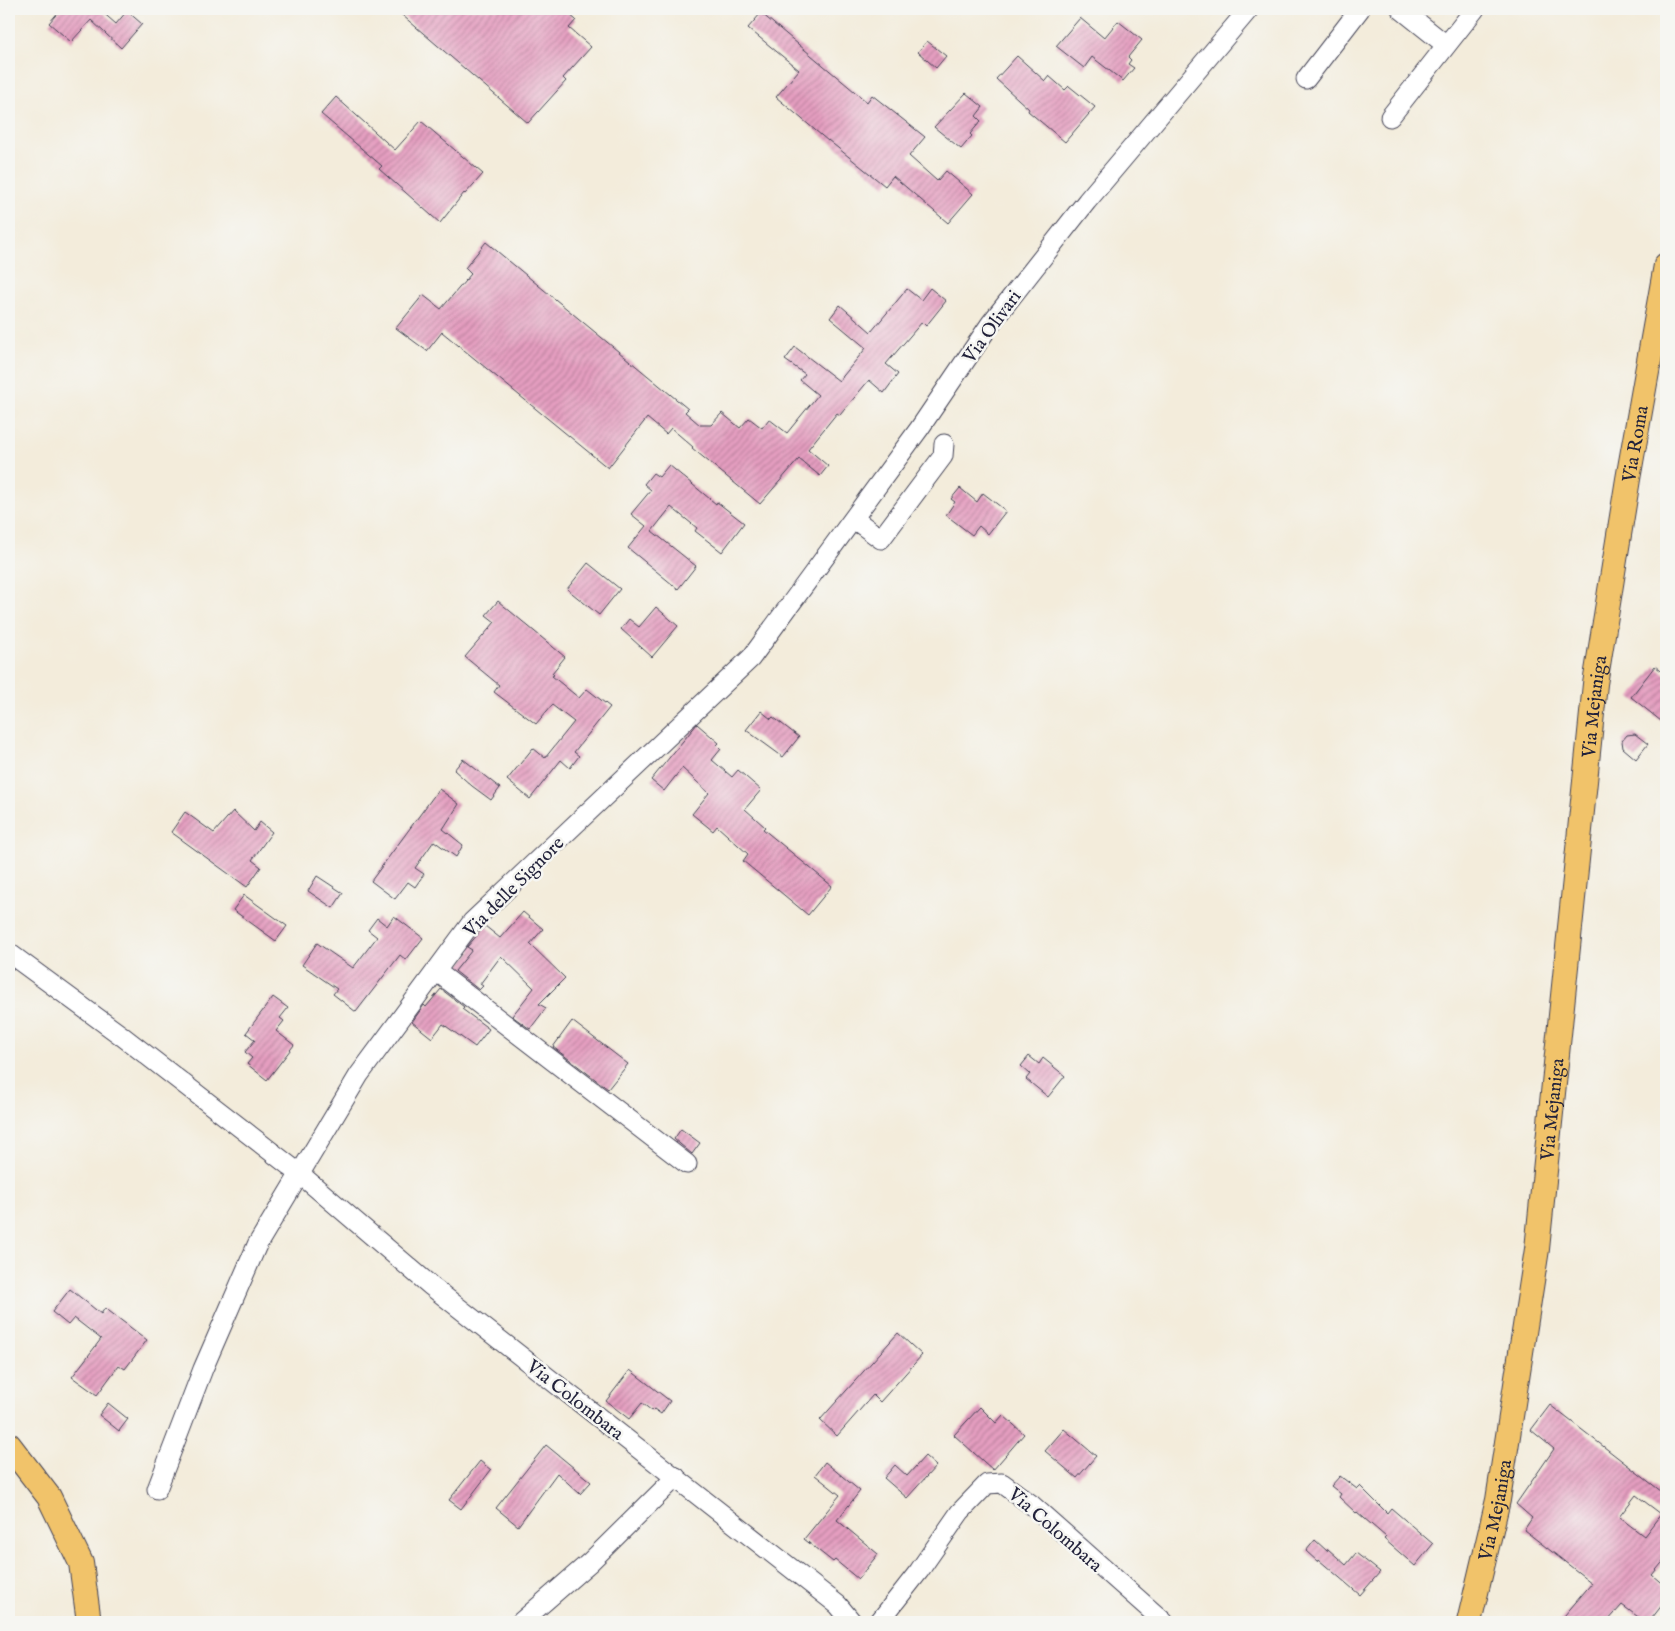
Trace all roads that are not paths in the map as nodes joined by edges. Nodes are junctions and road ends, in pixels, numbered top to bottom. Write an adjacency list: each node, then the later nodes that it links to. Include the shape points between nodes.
1 (1249, 9): 10 (street, Via Olivari, via 1088,201 991,323)
2 (1360, 9): 6 (street)
3 (1400, 9): 5 (street)
4 (1474, 9): 5 (street)
5 (1446, 45): 7 (street)
6 (1306, 79)
7 (1390, 117)
8 (1666, 265): 11 (main road, Via Roma)
9 (944, 444): 10 (street, via 943,456 881,539)
10 (854, 519): 12 (street, Via Olivari)
11 (1609, 593): 25 (main road, Via Mejaniga, via 1595,684 1537,1249 1498,1500)
12 (751, 658): 14 (street, Via delle Signore, via 472,922)
13 (9, 953): 16 (street, Via Colombara)
14 (436, 971): 15 (street); 16 (street, Via delle Signore, via 359,1075)
15 (688, 1164)
16 (300, 1174): 18 (street, Via Colombara, via 431,1286); 19 (street, Via delle Signore, via 257,1245 203,1369)
17 (9, 1445): 20 (main road, via 49,1497 82,1563)
18 (676, 1477): 21 (street, via 590,1562); 22 (street, Via Colombara, via 838,1605)
19 (157, 1489)
20 (89, 1622)
21 (522, 1622)
22 (852, 1622)
23 (879, 1622): 24 (street, Via Colombara, via 960,1512 987,1484 1002,1483 1032,1505)
24 (1164, 1622)
25 (1469, 1622)

